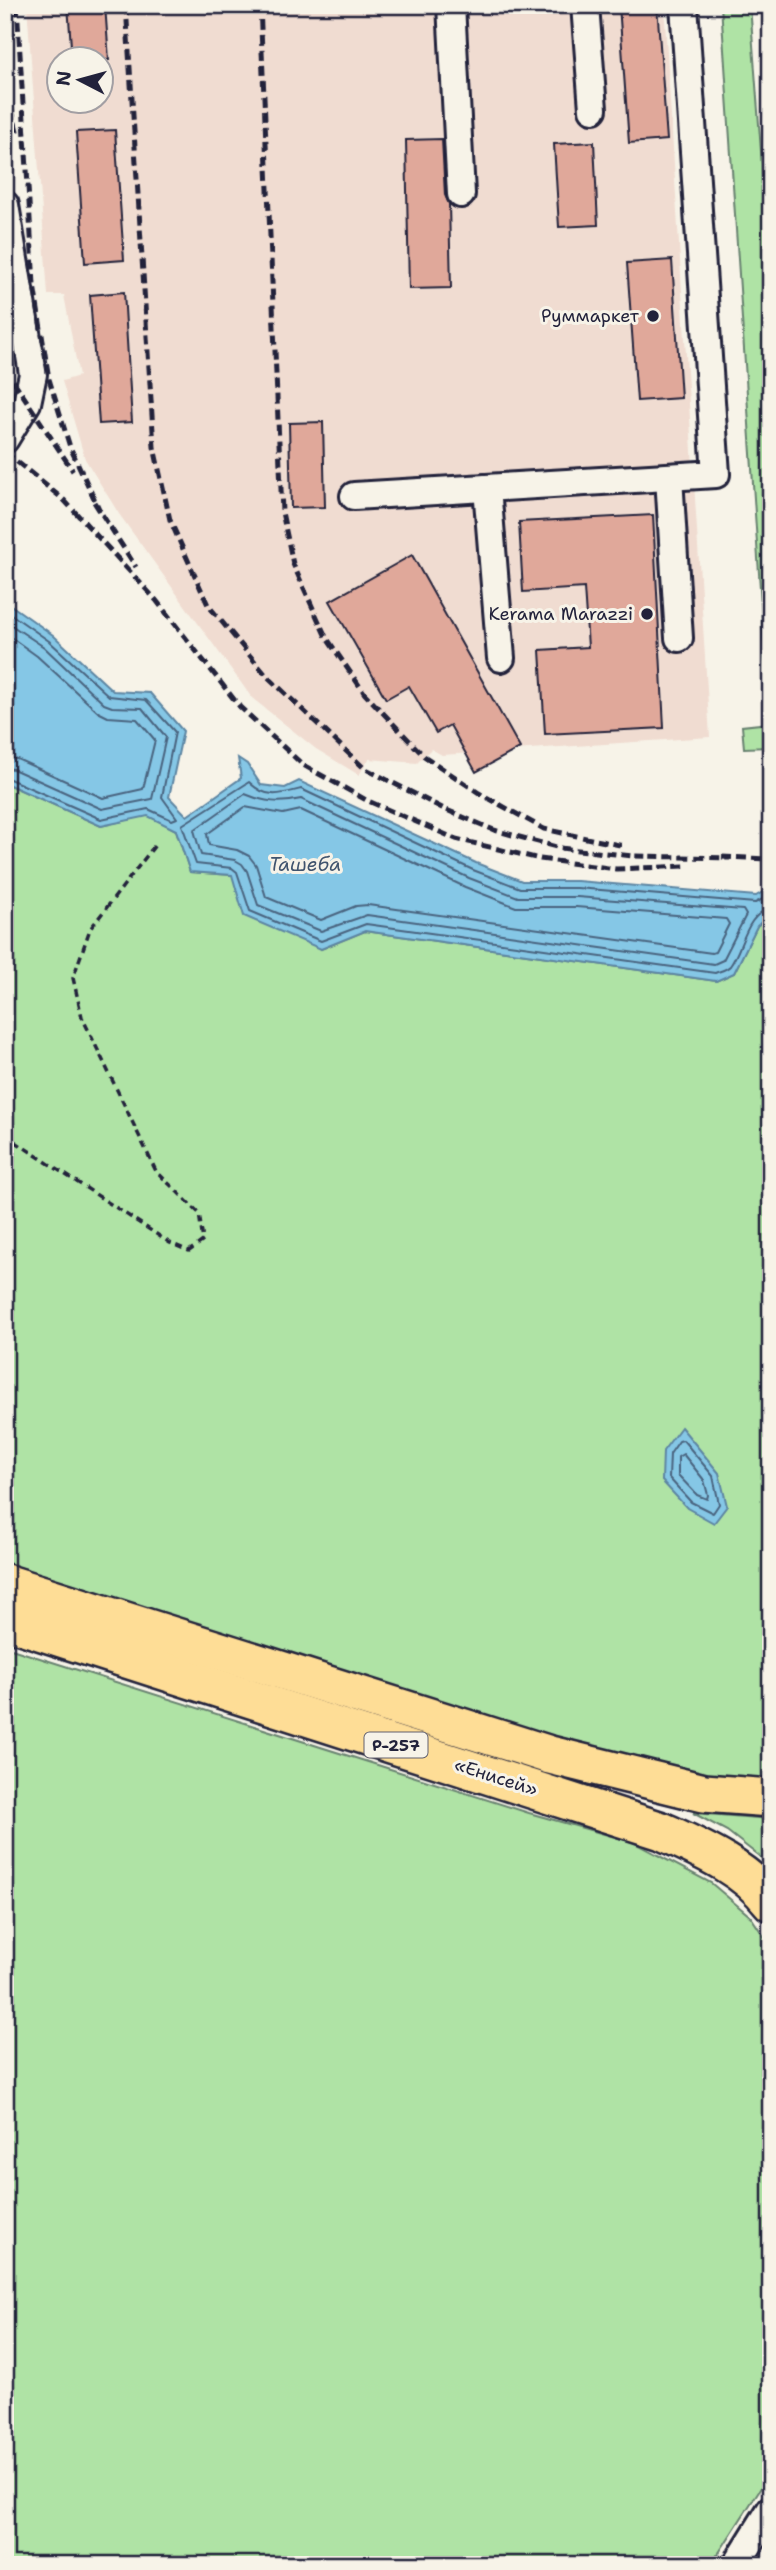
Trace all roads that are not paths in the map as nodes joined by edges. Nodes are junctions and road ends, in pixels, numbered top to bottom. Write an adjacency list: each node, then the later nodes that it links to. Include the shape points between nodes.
1 (452, 5): 5 (street)
2 (585, 5): 4 (street)
3 (684, 5): 8 (street, via 716,474)
4 (593, 109)
5 (461, 194)
6 (5, 205): 7 (street, via 33,374 27,403)
7 (5, 439)
8 (669, 477): 9 (street); 11 (street)
9 (487, 488): 10 (street); 12 (street)
10 (354, 496)
11 (679, 638)
12 (501, 658)
13 (5, 1583): 15 (highway, «Енисей» / Р-257, via 550,1755 704,1793)
14 (5, 1620): 16 (highway, «Енисей» / Р-257, via 662,1831 719,1859)
15 (771, 1798)
16 (771, 1902)
17 (771, 2510): 18 (street)
18 (736, 2565)

